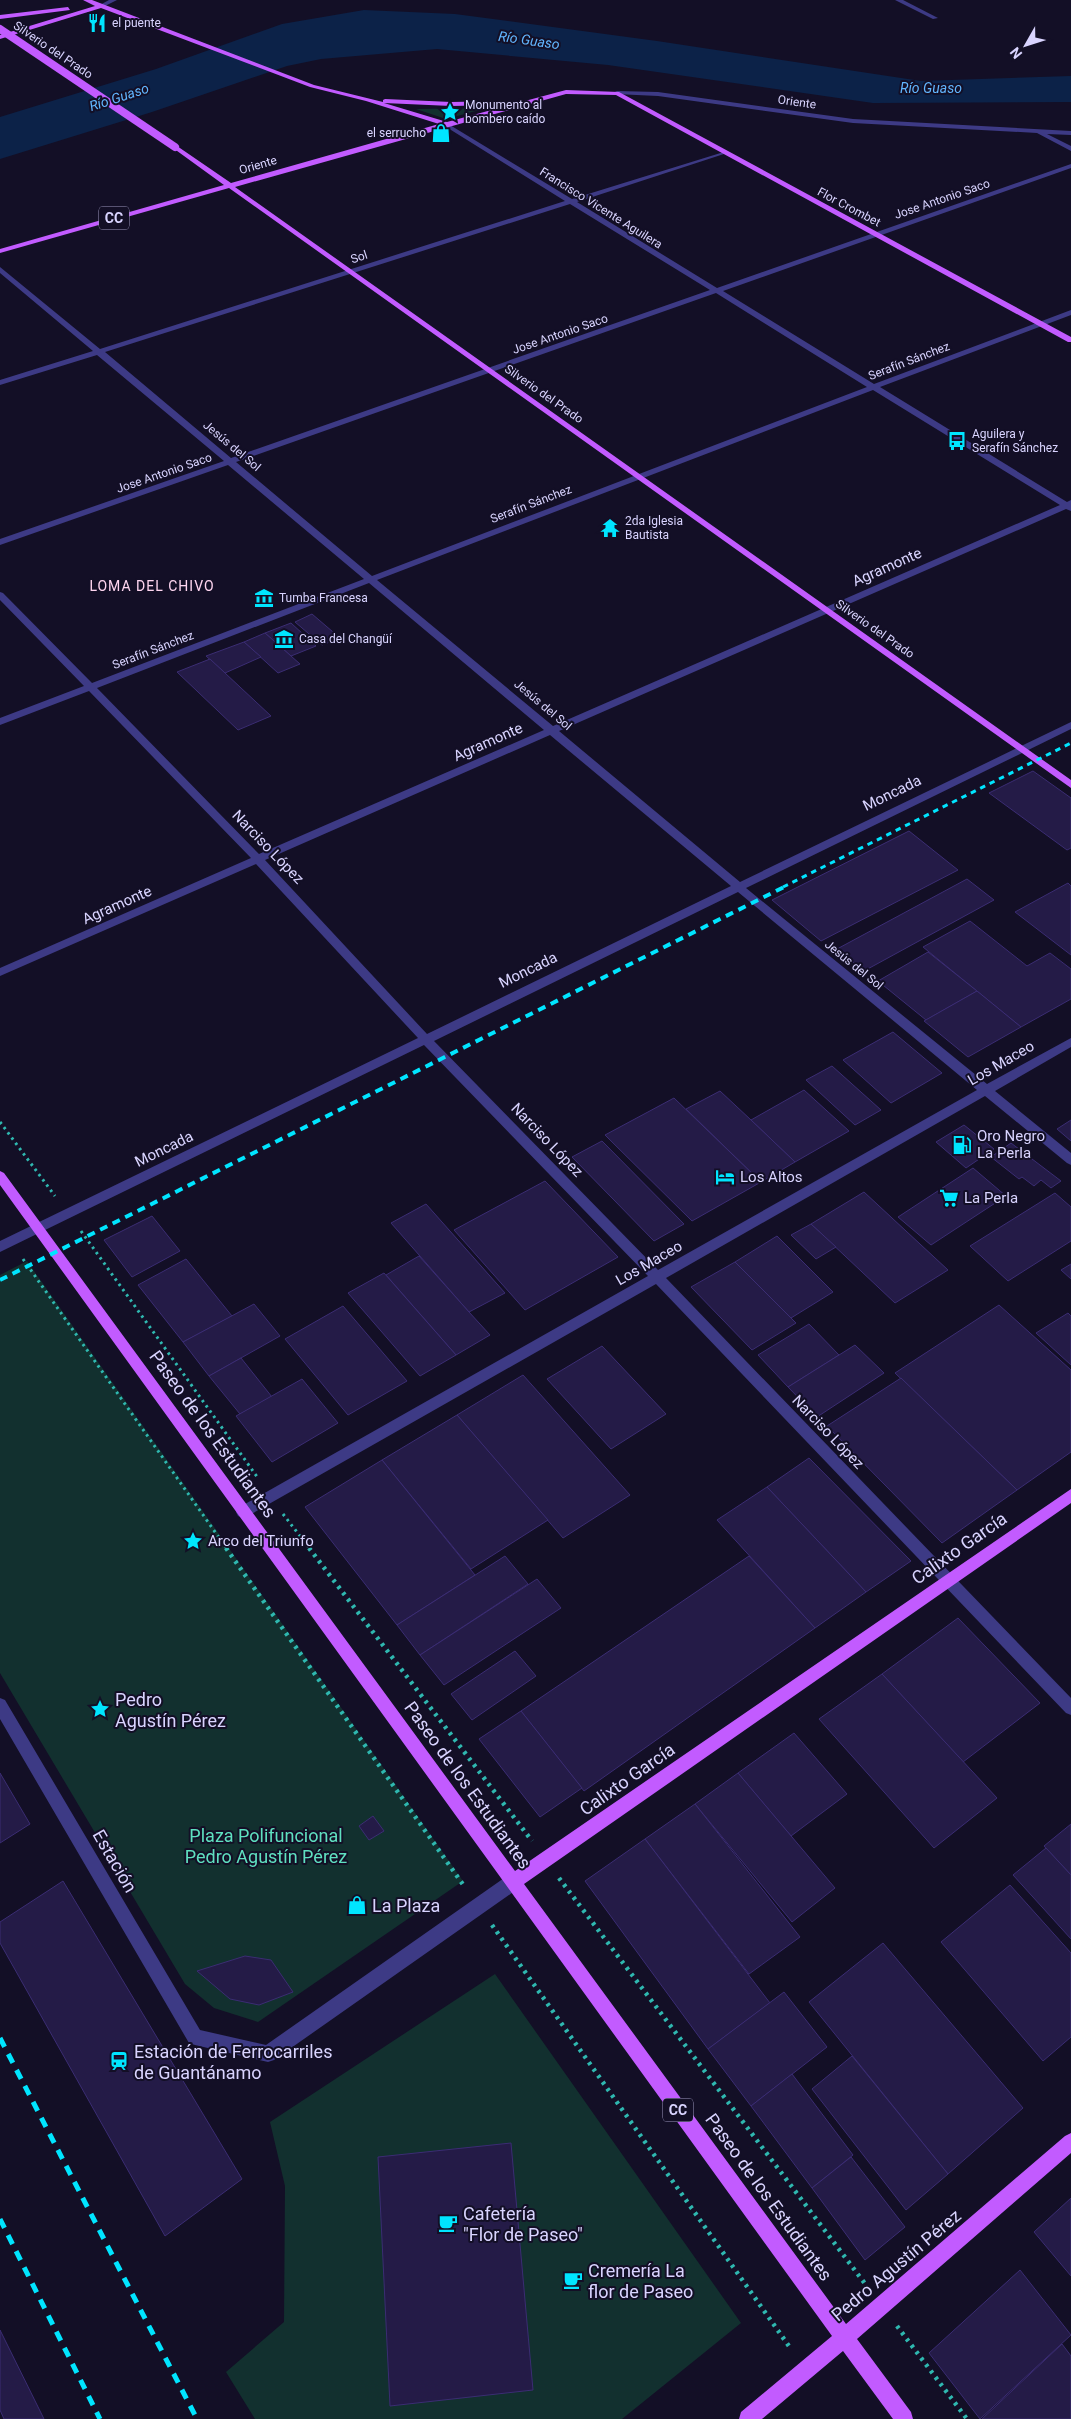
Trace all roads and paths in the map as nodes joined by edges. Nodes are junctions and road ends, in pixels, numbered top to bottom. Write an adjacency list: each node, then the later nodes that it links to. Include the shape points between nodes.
1 (86, 0): 4 (main road, Francisco Vicente Aguilera)
2 (114, 0): 4 (street)
3 (898, 0): 8 (street)
4 (101, 6): 5 (main road, Francisco Vicente Aguilera); 6 (main road); 7 (main road)
5 (123, 14): 6 (main road); 12 (main road, Francisco Vicente Aguilera, via 312,86)
6 (69, 15): 10 (main road)
7 (0, 17)
8 (935, 18)
9 (0, 29): 20 (main road, Silverio del Prado, bridge)
10 (0, 37)
11 (616, 93): 13 (main road, Oriente, via 566,92); 15 (street, Oriente, via 658,94 853,121); 18 (main road, Flor Crombet)
12 (368, 100): 13 (main road, Oriente); 14 (main road, Francisco Vicente Aguilera)
13 (522, 103): 14 (main road, Oriente)
14 (445, 124): 20 (main road, Oriente); 21 (street, Francisco Vicente Aguilera)
15 (1035, 131): 16 (street, Oriente); 17 (street)
16 (1071, 133)
17 (1071, 149)
18 (725, 152): 21 (street, Sol); 22 (main road, Flor Crombet)
19 (1071, 166): 22 (street, Jose Antonio Saco)
20 (229, 185): 23 (main road, Oriente / CC); 25 (main road, Silverio del Prado)
21 (568, 201): 25 (street, Sol); 26 (street, Francisco Vicente Aguilera)
22 (876, 234): 26 (street, Jose Antonio Saco); 28 (main road, Flor Crombet)
23 (0, 251)
24 (0, 268): 30 (street, Jesús del Sol)
25 (350, 272): 30 (street, Sol); 31 (main road, Silverio del Prado)
26 (715, 291): 31 (street, Jose Antonio Saco); 33 (street, Francisco Vicente Aguilera)
27 (1071, 312): 28 (street, Serafín Sánchez)
28 (1041, 324): 29 (main road, Flor Crombet); 33 (street, Serafín Sánchez)
29 (1071, 340)
30 (100, 351): 32 (street, Sol); 34 (street, Jesús del Sol)
31 (488, 371): 34 (street, Jose Antonio Saco); 35 (main road, Silverio del Prado)
32 (0, 383)
33 (874, 388): 35 (street, Serafín Sánchez); 36 (street, Francisco Vicente Aguilera)
34 (230, 461): 37 (street, Jose Antonio Saco); 38 (street, Jesús del Sol)
35 (639, 476): 38 (street, Serafín Sánchez); 40 (main road, Silverio del Prado)
36 (1069, 505): 40 (street, Agramonte)
37 (0, 542)
38 (372, 580): 41 (street, Serafín Sánchez); 44 (street, Jesús del Sol)
39 (0, 595): 41 (street, Narciso López)
40 (827, 610): 44 (street, Agramonte); 45 (main road, Silverio del Prado)
41 (89, 688): 42 (street, Serafín Sánchez); 47 (street, Narciso López)
42 (0, 722)
43 (1071, 724): 45 (street, Moncada)
44 (553, 730): 47 (street, Agramonte); 48 (street, Jesús del Sol)
45 (1020, 749): 46 (main road, Silverio del Prado); 48 (street, Moncada)
46 (1071, 785)
47 (258, 859): 49 (street, Agramonte); 50 (street, Narciso López)
48 (738, 886): 50 (street, Moncada); 52 (street, Jesús del Sol)
49 (0, 972)
50 (425, 1038): 56 (street, Moncada); 59 (street, Narciso López)
51 (1071, 1042): 52 (street, Los Maceo)
52 (987, 1089): 54 (street, Jesús del Sol); 59 (street, Los Maceo)
53 (0, 1122): 56 (path)
54 (1071, 1160)
55 (0, 1176): 57 (main road, Paseo de los Estudiantes / CC)
56 (69, 1214): 57 (street, Moncada); 61 (path)
57 (39, 1229): 58 (street, Moncada); 62 (main road, Paseo de los Estudiantes / CC)
58 (6, 1244): 68 (path)
59 (658, 1277): 61 (street, Los Maceo); 63 (street, Narciso López)
60 (1071, 1495): 63 (main road, Calixto García)
61 (271, 1497): 62 (street, Los Maceo); 66 (path)
62 (243, 1512): 67 (main road, Paseo de los Estudiantes / CC)
63 (948, 1580): 65 (street, Narciso López); 66 (main road, Calixto García)
64 (0, 1706): 69 (street, Estación)
65 (1071, 1708)
66 (546, 1860): 67 (main road, Calixto García); 71 (path)
67 (513, 1882): 68 (street, Calixto García); 72 (main road, Paseo de los Estudiantes / CC)
68 (479, 1907): 69 (street, Calixto García, via 268,2054); 73 (path)
69 (195, 2037)
70 (1071, 2142): 71 (main road, Pedro Agustín Pérez)
71 (882, 2306): 72 (main road, Pedro Agustín Pérez); 76 (path)
72 (844, 2337): 73 (main road, Pedro Agustín Pérez); 75 (main road, Paseo de los Estudiantes / CC)
73 (806, 2370): 74 (main road, Pedro Agustín Pérez)
74 (748, 2419)
75 (904, 2419)
76 (967, 2419)

